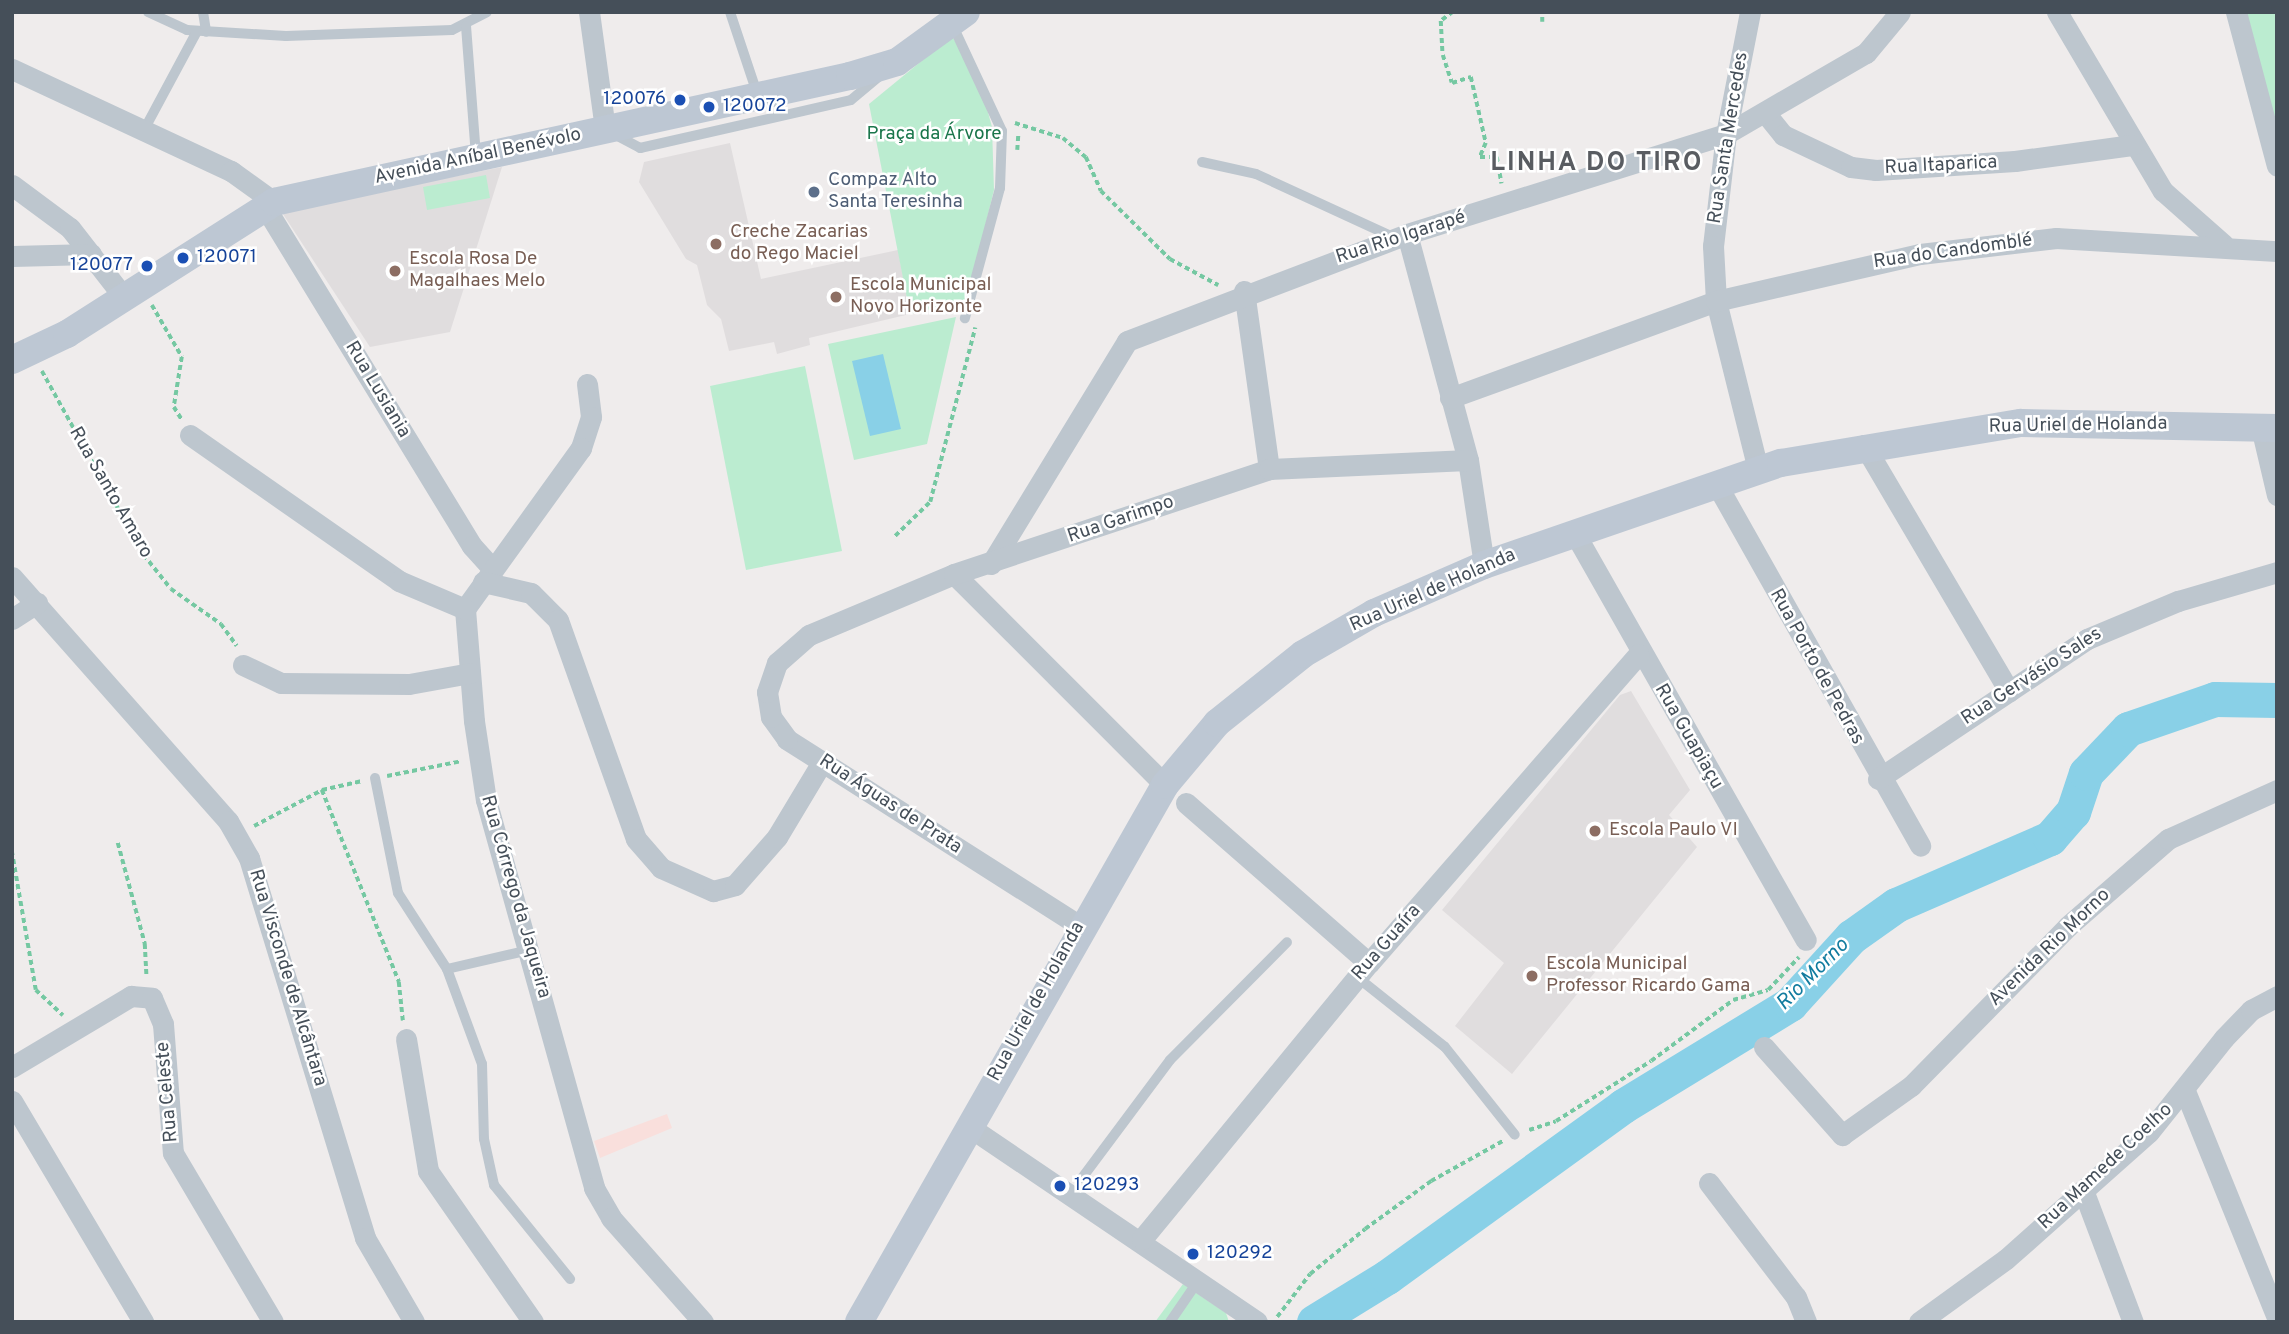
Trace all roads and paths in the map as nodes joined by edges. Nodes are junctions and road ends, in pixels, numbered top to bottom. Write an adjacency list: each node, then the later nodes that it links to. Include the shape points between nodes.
1 (148, 12): 15 (lane)
2 (202, 12): 15 (lane)
3 (589, 12): 22 (street)
4 (730, 12): 18 (lane)
5 (1453, 12): 29 (path, via 1441,21 1443,55 1452,83 1471,77 1486,143 1480,157 1496,156)
6 (1542, 12): 13 (path)
7 (1750, 12): 23 (street, Rua Santa Mercedes)
8 (1900, 12): 19 (street, Rua Rio Igarapé, via 1866,53)
9 (2057, 12): 24 (street)
10 (2236, 12): 27 (street)
11 (486, 13): 14 (lane)
12 (960, 19): 16 (main road, Avenida Aníbal Benévolo); 39 (lane, via 1002,131 1000,188)
13 (1542, 22)
14 (466, 26): 15 (lane); 25 (lane)
15 (202, 31): 21 (lane)
16 (897, 62): 18 (main road, Avenida Aníbal Benévolo); 22 (lane, via 851,100 640,148)
17 (12, 69): 21 (street, Rua Lusiania)
18 (758, 96): 22 (main road, Avenida Aníbal Benévolo)
19 (1766, 114): 23 (street, Rua Rio Igarapé); 24 (street, Rua Itaparica, via 1783,135 1850,167 1876,170 2015,161)
20 (1013, 122): 37 (path, via 1063,138 1086,157 1101,191 1170,259)
21 (144, 130): 30 (street, Rua Lusiania, via 252,182)
22 (605, 130): 25 (main road, Avenida Aníbal Benévolo)
23 (1726, 134): 29 (street, Rua Rio Igarapé); 38 (street, Rua Santa Mercedes, via 1713,246)
24 (2132, 145): 32 (street, via 2187,219)
25 (476, 157): 30 (main road, Avenida Aníbal Benévolo)
26 (1202, 162): 31 (lane, via 1255,174)
27 (2277, 166)
28 (12, 185): 34 (street, via 49,210)
29 (1506, 203): 31 (street, Rua Rio Igarapé)
30 (270, 204): 36 (main road, Avenida Aníbal Benévolo); 56 (street, Rua Lusiania)
31 (1401, 236): 37 (street, Rua Rio Igarapé); 42 (street)
32 (2224, 245): 33 (street, Rua do Candomblé); 38 (street, Rua do Candomblé, via 2002,242)
33 (2277, 251)
34 (91, 254): 35 (street); 36 (street)
35 (12, 256)
36 (132, 291): 40 (main road, Avenida Aníbal Benévolo); 44 (path, via 182,357 174,407)
37 (1240, 293): 47 (street); 52 (street, Rua Rio Igarapé, via 1153,327 1116,350)
38 (1716, 301): 42 (street, Rua do Candomblé); 48 (street, Rua Santa Mercedes)
39 (965, 317)
40 (22, 355): 63 (path, Rua Santo Amaro, via 144,555 171,589 221,624)
41 (587, 384): 56 (street, via 591,416 581,448)
42 (1450, 398): 46 (street)
43 (2269, 427): 45 (main road, Rua Uriel de Holanda, via 2021,423); 50 (street)
44 (190, 435): 59 (street, via 399,581)
45 (1864, 445): 48 (main road, Rua Uriel de Holanda); 65 (street)
46 (1468, 460): 47 (street, Rua Garimpo); 53 (street)
47 (1269, 469): 52 (street, Rua Garimpo)
48 (1758, 469): 49 (main road, Rua Uriel de Holanda)
49 (1717, 485): 51 (main road, Rua Uriel de Holanda); 69 (street, Rua Porto de Pedras)
50 (2277, 495)
51 (1574, 532): 53 (main road, Rua Uriel de Holanda); 62 (street, Rua Guapiaçu)
52 (991, 564): 55 (street, Rua Garimpo)
53 (1485, 565): 72 (main road, Rua Uriel de Holanda, via 1374,613 1303,654 1217,723)
54 (2277, 572): 65 (street, Rua Gervásio Sales, via 2131,617)
55 (954, 574): 61 (street, Rua Garimpo, via 832,624); 72 (street)
56 (488, 576): 59 (street); 67 (street, via 531,593 558,620 643,852 698,887 726,889 777,837)
57 (12, 577): 58 (street, Rua Visconde de Alcântara)
58 (37, 603): 60 (street); 73 (street, Rua Visconde de Alcântara)
59 (465, 609): 64 (street, Rua Córrego da Jaqueira)
60 (12, 619)
61 (790, 649): 67 (street, Rua Águas de Prata, via 770,676 771,717 787,739)
62 (1639, 654): 78 (street, Rua Guapiaçu); 82 (street, Rua Guaíra)
63 (243, 665): 64 (street, via 281,683 308,678 409,684)
64 (470, 673): 66 (street, Rua Córrego da Jaqueira)
65 (2008, 691): 69 (street, Rua Gervásio Sales)
66 (479, 758): 68 (path); 80 (street, Rua Córrego da Jaqueira)
67 (822, 762): 77 (street, Rua Águas de Prata)
68 (375, 778): 70 (path); 81 (lane, via 398,893)
69 (1878, 779): 75 (street, Rua Porto de Pedras)
70 (323, 790): 73 (path); 86 (path, via 399,982)
71 (2277, 790): 87 (street, Avenida Rio Morno, via 2168,839 2067,926 1911,1086 1842,1135)
72 (1175, 794): 77 (main road, Rua Uriel de Holanda); 82 (street)
73 (236, 835): 103 (street, Rua Visconde de Alcântara, via 265,893 365,1238)
74 (118, 844): 83 (path, via 145,944)
75 (1920, 846)
76 (12, 851): 85 (path, via 36,989 55,1011)
77 (1080, 926): 91 (main road, Rua Uriel de Holanda)
78 (1806, 940): 92 (path, via 1797,962 1768,990 1733,1000 1556,1121)
79 (1287, 942): 94 (lane, via 1170,1060)
80 (531, 950): 81 (lane); 105 (street, Rua Córrego da Jaqueira, via 594,1188 611,1218)
81 (447, 969): 97 (lane, via 482,1064 484,1139 494,1185)
82 (1363, 970): 92 (lane, via 1445,1047); 96 (street, Rua Guaíra)
83 (147, 994): 85 (street); 102 (street, Rua Celeste, via 163,1024 173,1153)
84 (2277, 996): 89 (street, Rua Mamede Coelho, via 2250,1010)
85 (84, 1024): 88 (street)
86 (406, 1039): 104 (street, via 428,1171)
87 (1764, 1047)
88 (12, 1067)
89 (2185, 1091): 95 (street, Rua Mamede Coelho, via 2149,1132); 99 (street)
90 (12, 1101): 101 (street)
91 (968, 1126): 94 (street); 106 (main road, Rua Uriel de Holanda)
92 (1515, 1135): 100 (path, via 1431,1181 1365,1229)
93 (1709, 1183): 108 (street, via 1796,1297)
94 (1076, 1185): 96 (street)
95 (2082, 1190): 109 (street, Rua Mamede Coelho, via 2006,1259); 110 (street)
96 (1142, 1239): 98 (street)
97 (570, 1279)
98 (1199, 1280): 100 (street); 107 (lane)
99 (2277, 1318)
100 (1258, 1321)
101 (143, 1322)
102 (273, 1322)
103 (414, 1322)
104 (533, 1322)
105 (703, 1322)
106 (859, 1322)
107 (1170, 1322)
108 (1806, 1322)
109 (1919, 1322)
110 (2133, 1322)

